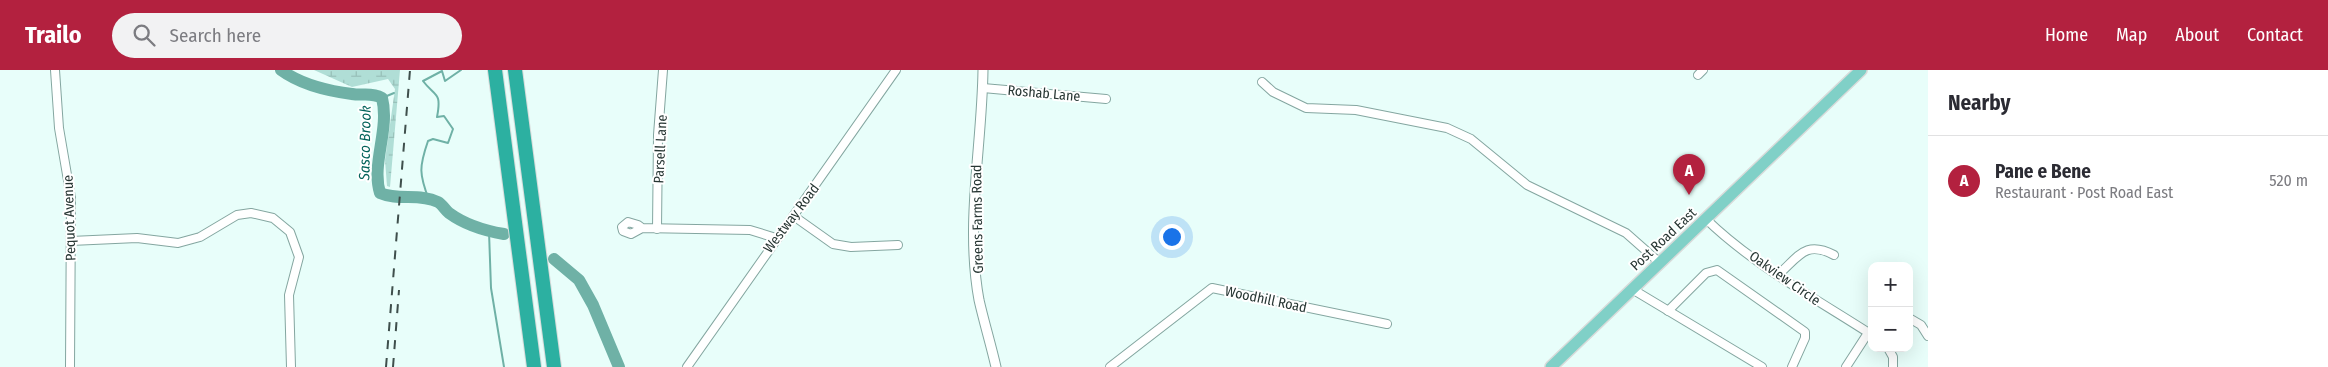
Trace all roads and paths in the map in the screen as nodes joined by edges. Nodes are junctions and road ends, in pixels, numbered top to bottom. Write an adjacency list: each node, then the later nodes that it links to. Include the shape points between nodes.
1 (55, 70): 16 (street, Pequot Avenue, via 59,128 71,198)
2 (495, 70): 31 (highway)
3 (515, 70): 32 (highway)
4 (663, 70): 14 (street, Parsell Lane, via 658,135)
5 (896, 70): 11 (street, Westway Road)
6 (983, 70): 9 (street, Greens Farms Road)
7 (1861, 70): 12 (main road, Post Road East)
8 (1262, 82): 19 (street, via 1273,92 1306,108 1356,110 1447,128 1471,139 1527,185 1626,233)
9 (983, 88): 10 (street, Roshab Lane); 34 (street, Greens Farms Road, via 975,176 975,240 979,299)
10 (1106, 99)
11 (795, 217): 15 (street, Westway Road); 17 (street, via 833,244 852,247)
12 (1706, 219): 19 (main road, Post Road East); 20 (street, Oakview Circle)
13 (642, 228): 14 (street)
14 (657, 229): 15 (street, via 750,230)
15 (776, 238): 33 (street, Westway Road)
16 (71, 241): 29 (street, Pequot Avenue); 30 (street, via 137,238 178,243 200,237 237,214 251,213 273,218 290,232 299,257 289,295)
17 (898, 245)
18 (1834, 255): 20 (street, via 1812,248)
19 (1660, 263): 21 (main road, Post Road East)
20 (1779, 274): 25 (street, Oakview Circle)
21 (1632, 289): 22 (street); 36 (main road, Post Road East)
22 (1668, 311): 37 (street); 38 (street, via 1706,273 1717,270 1804,332 1805,338)
23 (1913, 320): 26 (street, via 1922,325)
24 (1387, 324): 35 (street, Woodhill Road, via 1212,288)
25 (1868, 333)
26 (1928, 336)
27 (1868, 337): 39 (street, Oakview Circle)
28 (1890, 352): 40 (street)
29 (70, 367)
30 (291, 367)
31 (534, 367)
32 (554, 367)
33 (687, 367)
34 (996, 367)
35 (1110, 367)
36 (1551, 367)
37 (1762, 367)
38 (1792, 367)
39 (1846, 367)
40 (1893, 367)

